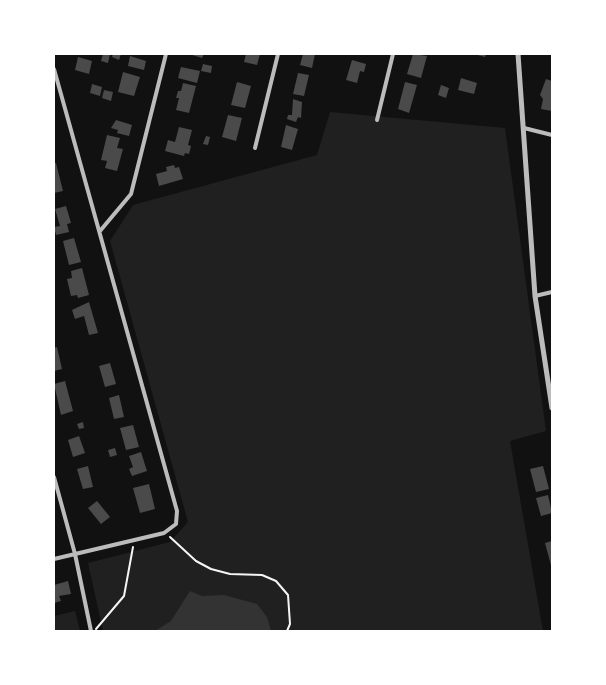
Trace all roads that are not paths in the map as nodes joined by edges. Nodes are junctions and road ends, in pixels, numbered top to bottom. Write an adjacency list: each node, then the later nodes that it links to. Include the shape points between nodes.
1 (166, 54): 10 (street, via 131,194)
2 (278, 54): 9 (street)
3 (393, 54): 6 (street)
4 (518, 54): 7 (street)
5 (54, 69): 10 (street)
6 (377, 120)
7 (524, 128): 8 (street); 12 (street)
8 (552, 135)
9 (255, 148)
10 (100, 231): 15 (street, via 177,511 176,524 164,532)
11 (552, 292): 12 (street)
12 (535, 296): 13 (street)
13 (552, 408)
14 (54, 477): 15 (street)
15 (75, 554): 16 (street); 17 (street)
16 (54, 559)
17 (93, 631)

